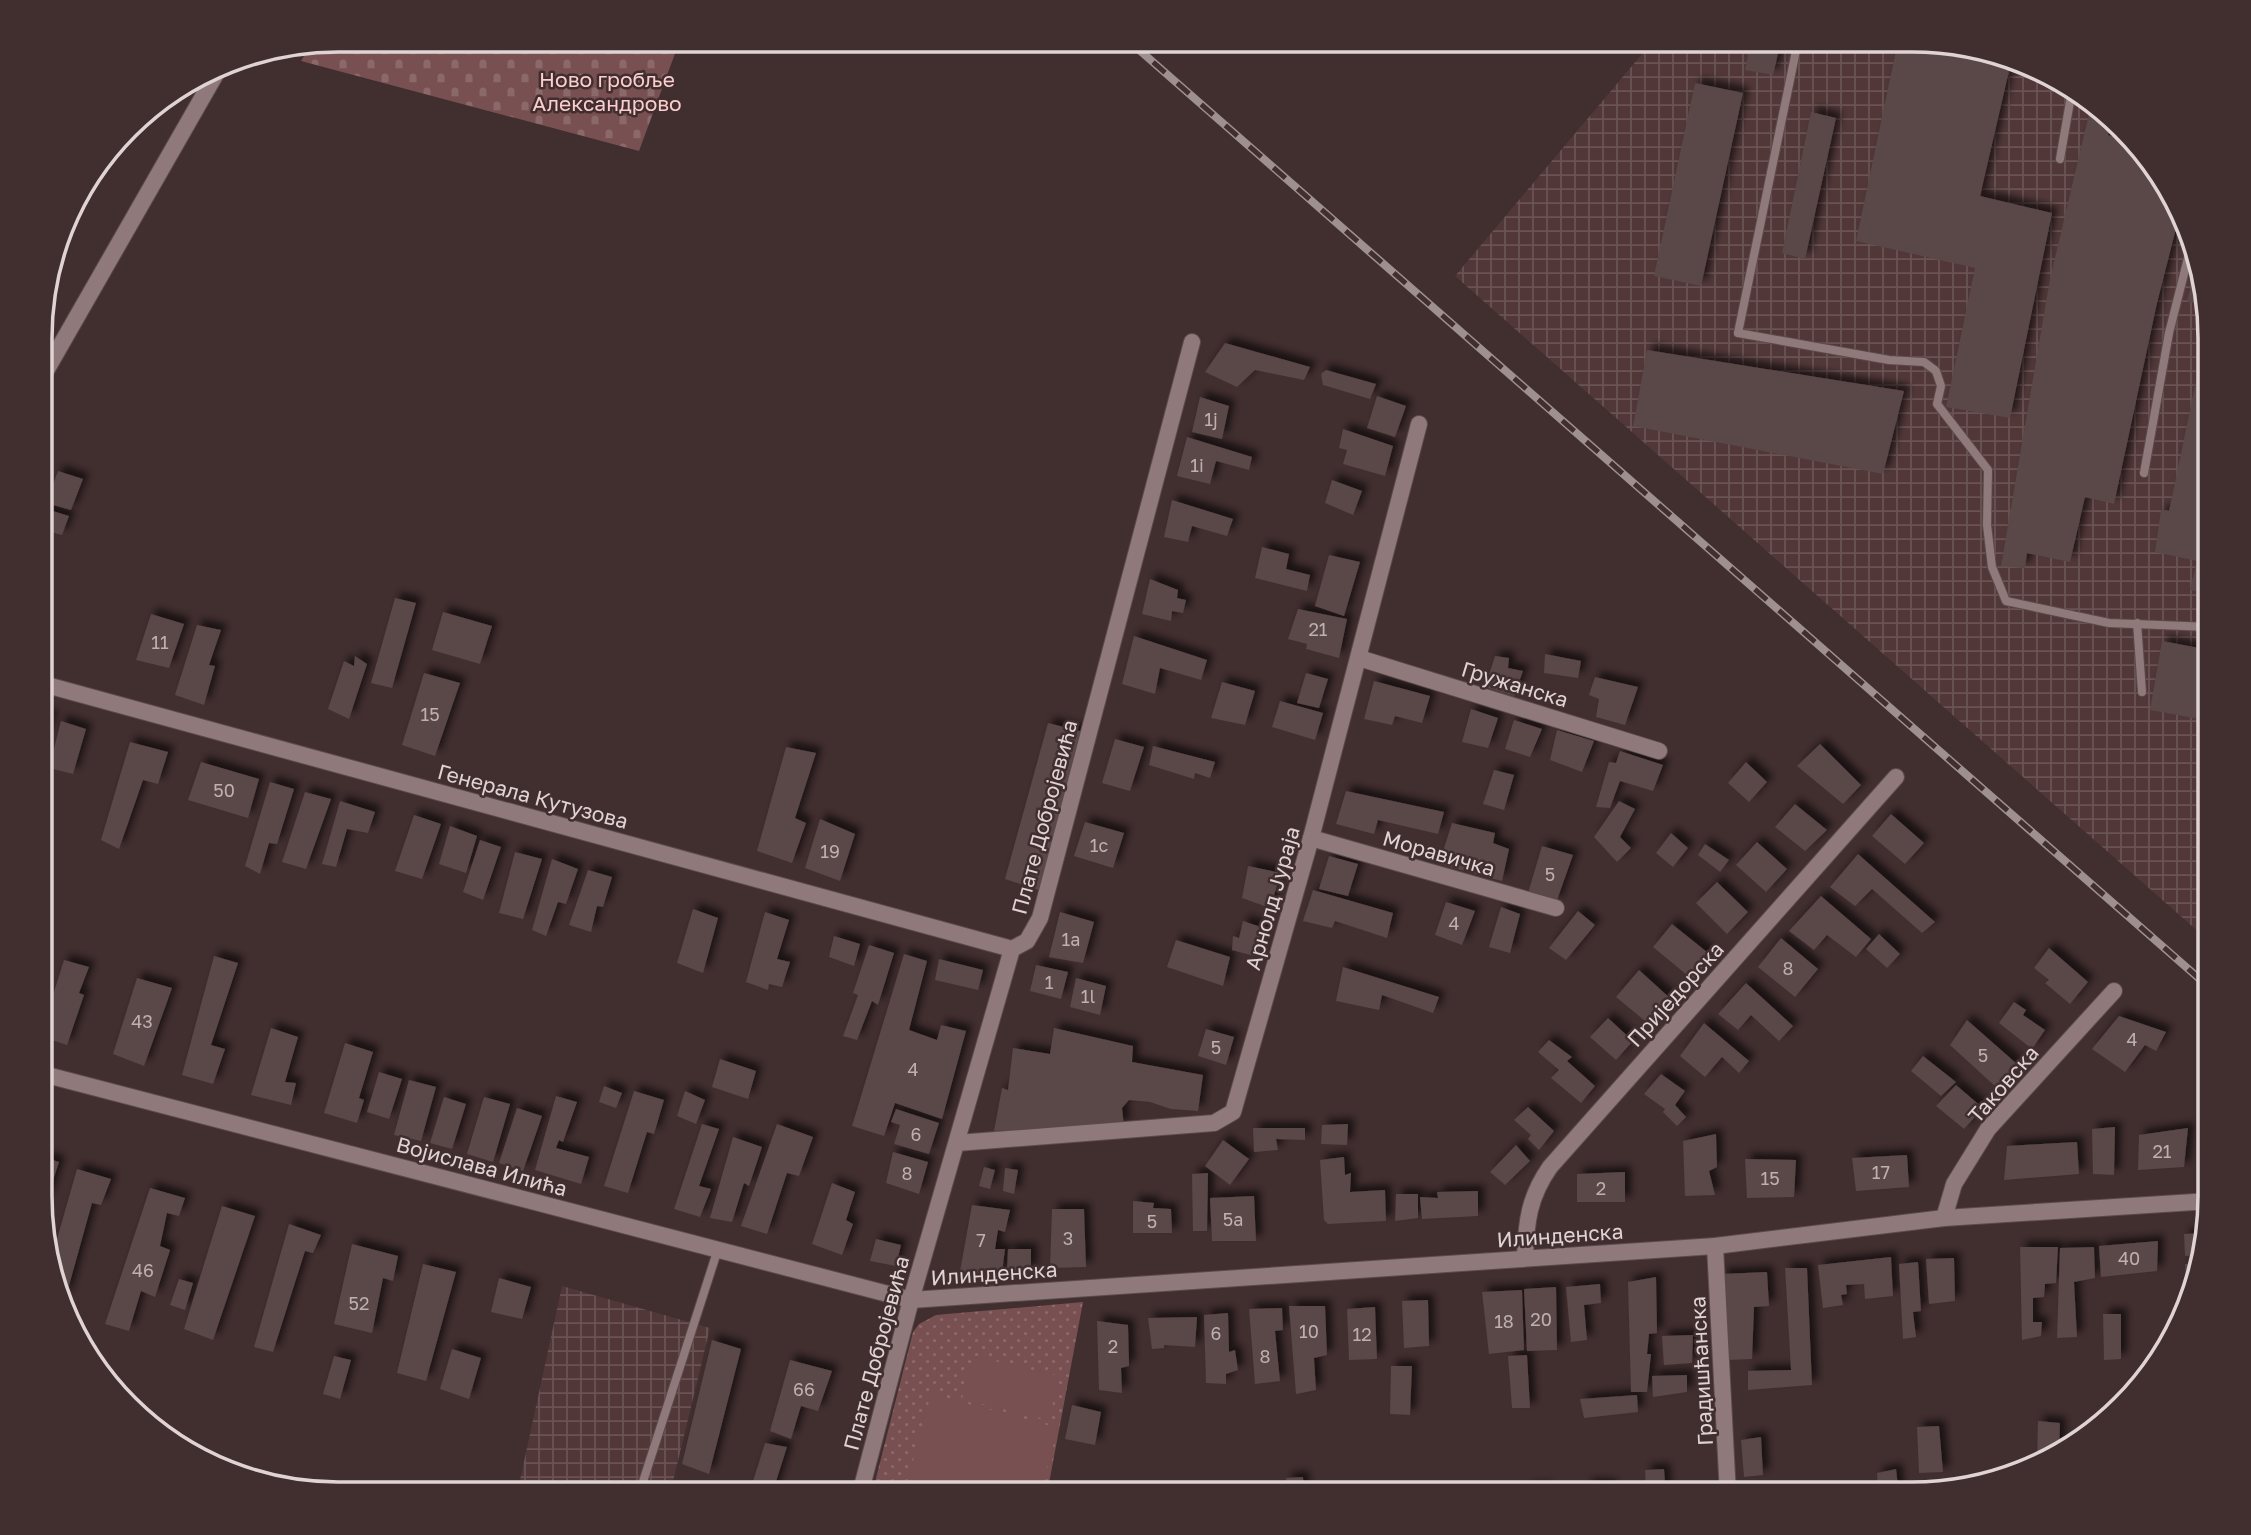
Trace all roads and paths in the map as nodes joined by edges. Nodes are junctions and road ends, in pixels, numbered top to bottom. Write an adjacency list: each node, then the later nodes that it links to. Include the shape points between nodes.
1 (1795, 52): 10 (lane, via 1738,333 1924,362 1936,371 1941,386 1937,404 1988,470 1992,567 2006,601 2109,623)
2 (211, 83): 7 (street)
3 (2070, 100): 4 (lane)
4 (2060, 159)
5 (2187, 258): 9 (lane)
6 (1192, 342): 19 (street, Плате Добројевића, via 1040,918 1027,941)
7 (52, 360)
8 (1419, 424): 12 (street, Арнолд Јураја)
9 (2144, 473)
10 (2137, 623): 11 (lane); 14 (lane)
11 (2198, 626)
12 (1359, 658): 15 (street, Гружанска); 17 (street, Арнолд Јураја)
13 (52, 686): 19 (street, Генерала Кутузова)
14 (2142, 692)
15 (1659, 751)
16 (1896, 777): 27 (street, Приједорска, via 1550,1167 1526,1216)
17 (1311, 838): 18 (street, Моравичка); 22 (street, Арнолд Јураја, via 1233,1112 1226,1119)
18 (1556, 908)
19 (1012, 949): 22 (street, Плате Добројевића)
20 (2114, 990): 24 (street, Таковска, via 1989,1129 1954,1184)
21 (52, 1076): 26 (street, Војислава Илића)
22 (957, 1143): 28 (street, Плате Добројевића)
23 (2198, 1202): 24 (street, Илинденска)
24 (1944, 1218): 25 (street, Илинденска)
25 (1715, 1246): 27 (street, Илинденска); 31 (street, Градишћанска)
26 (718, 1249): 28 (street, Војислава Илића); 29 (lane)
27 (1525, 1258): 28 (street, Илинденска)
28 (911, 1300): 30 (street, Плате Добројевића)
29 (643, 1482)
30 (863, 1482)
31 (1727, 1482)

